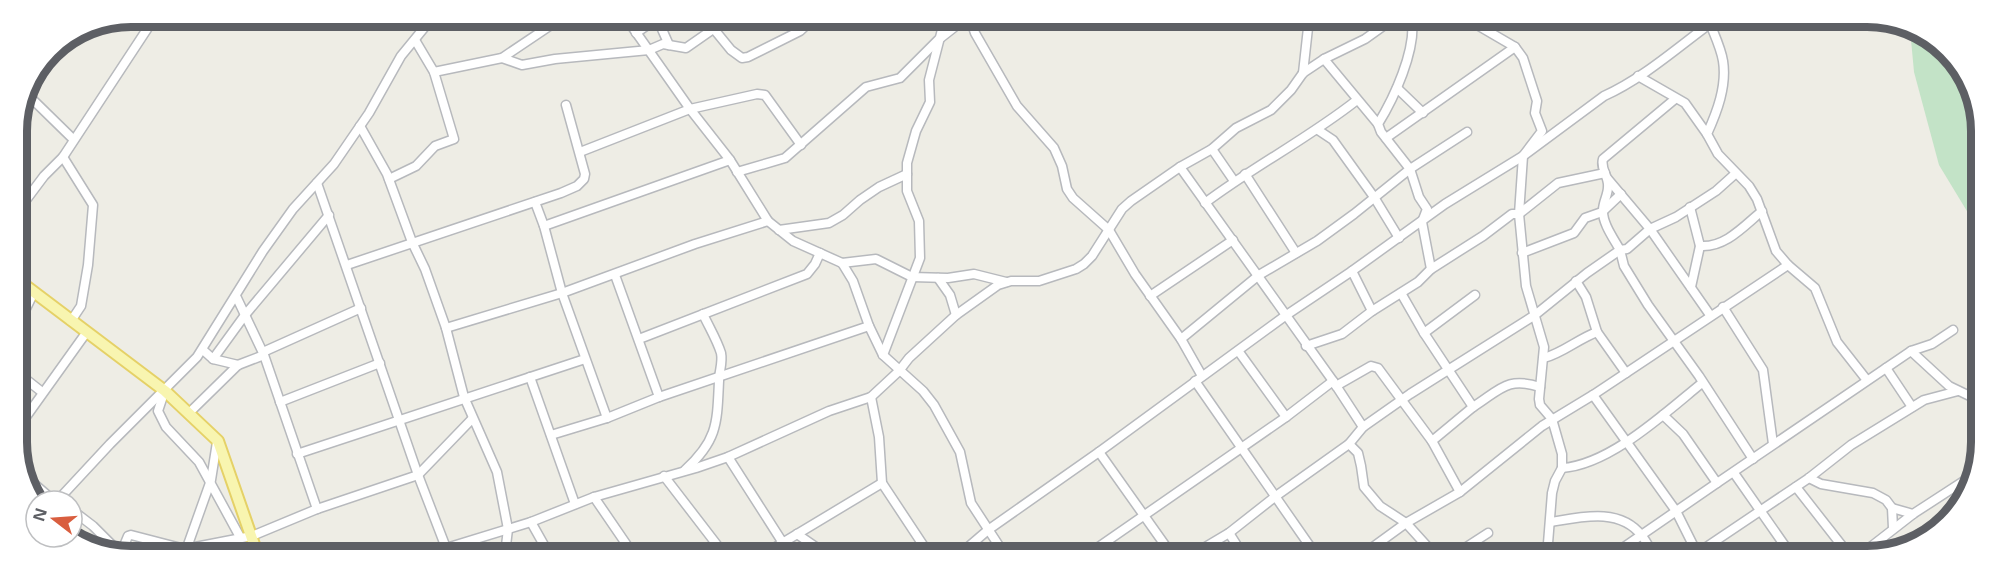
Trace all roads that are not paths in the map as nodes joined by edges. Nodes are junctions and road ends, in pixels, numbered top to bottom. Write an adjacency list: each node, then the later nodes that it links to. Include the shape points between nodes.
1 (148, 27): 42 (street)
2 (424, 27): 19 (street)
3 (548, 27): 24 (street)
4 (632, 27): 18 (street)
5 (645, 27): 18 (street)
6 (662, 27): 21 (street)
7 (804, 27): 17 (street, via 742,58)
8 (942, 27): 20 (street)
9 (956, 27): 20 (street)
10 (972, 27): 74 (street, via 1017,106 1054,148 1073,198)
11 (1308, 27): 27 (street)
12 (1382, 27): 25 (street)
13 (1411, 27): 29 (street)
14 (1481, 27): 22 (street)
15 (1703, 27): 28 (street)
16 (1713, 27): 40 (street, via 1724,73 1717,111)
17 (713, 28): 21 (street, via 686,48)
18 (636, 33): 23 (street)
19 (415, 40): 26 (street); 37 (street, via 401,56)
20 (938, 40): 43 (street, via 900,78 866,87); 52 (street, via 929,80 930,102 916,130)
21 (669, 45): 23 (street)
22 (1515, 46): 35 (street); 46 (street, via 1537,101 1535,112 1542,131)
23 (649, 50): 24 (street, via 522,65); 34 (street)
24 (502, 58): 26 (street)
25 (1324, 58): 27 (street); 32 (street)
26 (434, 72): 56 (street, via 454,139 435,146 416,166)
27 (1303, 73): 44 (street, via 1279,104 1236,128)
28 (1638, 76): 31 (street); 46 (street)
29 (1397, 88): 35 (street); 36 (street)
30 (32, 99): 42 (street)
31 (1676, 99): 40 (street, via 1693,111); 55 (street, via 1603,159)
32 (1357, 100): 36 (street); 38 (street)
33 (566, 105): 45 (street)
34 (690, 109): 43 (street, via 750,94 765,96); 45 (street); 48 (street)
35 (1423, 112): 41 (street)
36 (1378, 124): 41 (street)
37 (360, 126): 56 (street); 58 (street)
38 (1318, 130): 53 (street); 60 (street, via 1333,140)
39 (1467, 132): 50 (street)
40 (1707, 134): 54 (street)
41 (1386, 138): 50 (street)
42 (73, 139): 47 (street)
43 (801, 145): 51 (street, via 778,161)
44 (1212, 149): 49 (street); 57 (street)
45 (580, 152): 62 (street, via 584,179 577,186)
46 (1523, 156): 67 (street); 70 (street)
47 (63, 157): 61 (street); 112 (street, via 93,205 81,306)
48 (729, 160): 51 (street); 71 (street)
49 (1180, 166): 63 (street); 74 (street, via 1122,209)
50 (1410, 169): 60 (street); 70 (street, via 1427,209)
51 (736, 172): 69 (street)
52 (907, 174): 73 (street, via 879,187 829,223); 90 (street, via 907,191 919,221 921,243)
53 (1245, 174): 57 (street); 81 (street)
54 (1735, 174): 64 (street); 65 (street, via 1749,186)
55 (1606, 175): 59 (street); 66 (street, via 1608,187); 67 (street, via 1558,183)
56 (389, 179): 77 (street)
57 (1234, 182): 63 (street)
58 (317, 183): 68 (street); 99 (street, via 293,209)
59 (1621, 194): 66 (street); 72 (street)
60 (1374, 197): 75 (street); 81 (street)
61 (27, 199)
62 (535, 202): 71 (street); 77 (street)
63 (1205, 203): 76 (street)
64 (1689, 207): 72 (street); 78 (street)
65 (1762, 211): 78 (street, via 1721,243); 85 (street, via 1776,251)
66 (1602, 212): 79 (street); 82 (street, via 1584,219 1574,233)
67 (1519, 214): 82 (street); 86 (street, via 1512,214)
68 (329, 215): 84 (street); 106 (street)
69 (768, 221): 73 (street); 88 (street)
70 (1422, 222): 75 (street); 86 (street)
71 (544, 226): 97 (street)
72 (1650, 229): 79 (street, via 1627,249); 95 (street)
73 (779, 230): 80 (street)
74 (1109, 230): 92 (street, via 1092,256 1076,269 1039,281); 100 (street)
75 (1399, 238): 87 (street)
76 (1233, 240): 89 (street); 100 (street)
77 (412, 242): 84 (street); 114 (street)
78 (1700, 246): 95 (street)
79 (1620, 250): 93 (street); 121 (street, via 1624,266)
80 (820, 253): 83 (street); 107 (street, via 807,274)
81 (1296, 253): 89 (street)
82 (1522, 253): 109 (street)
83 (842, 263): 90 (street, via 876,259); 113 (street, via 853,281)
84 (347, 265): 104 (street)
85 (1788, 265): 103 (street); 140 (street, via 1815,288 1837,342)
86 (1431, 269): 98 (street)
87 (1352, 271): 105 (street); 111 (street)
88 (615, 275): 97 (street); 119 (street)
89 (1259, 275): 111 (street); 120 (street)
90 (912, 277): 91 (street); 127 (street)
91 (938, 278): 92 (street, via 974,274); 108 (street, via 950,295)
92 (1006, 282): 108 (street)
93 (1576, 282): 109 (street); 116 (street, via 1586,297)
94 (27, 287): 96 (main road)
95 (1690, 287): 110 (street)
96 (34, 292): 102 (street); 112 (main road)
97 (562, 293): 114 (street); 130 (street)
98 (1401, 293): 105 (street); 118 (street)
99 (236, 296): 106 (street); 123 (street)
100 (1150, 296): 120 (street)
101 (1475, 296): 118 (street)
102 (27, 306)
103 (1723, 307): 110 (street); 171 (street, via 1763,370)
104 (361, 308): 126 (street); 131 (street)
105 (1372, 310): 122 (street, via 1342,334)
106 (245, 315): 126 (street); 129 (street)
107 (703, 315): 119 (street); 137 (street, via 720,350)
108 (956, 315): 135 (street)
109 (1534, 315): 128 (street); 134 (street)
110 (1710, 315): 121 (street)
111 (1285, 316): 122 (street); 125 (street)
112 (72, 321): 117 (main road)
113 (869, 326): 127 (street); 137 (street)
114 (446, 328): 149 (street)
115 (1953, 330): 124 (street, via 1932,344)
116 (1597, 332): 128 (street); 136 (street)
117 (86, 333): 145 (main road); 147 (street)
118 (1425, 333): 134 (street)
119 (639, 339): 150 (street)
120 (1181, 339): 139 (street)
121 (1673, 341): 136 (street); 142 (street)
122 (1306, 346): 143 (street)
123 (203, 350): 129 (street); 145 (street)
124 (1911, 351): 133 (street); 146 (street)
125 (1239, 352): 139 (street); 160 (street)
126 (263, 354): 132 (street); 154 (street)
127 (883, 355): 135 (street)
128 (1544, 358): 144 (street)
129 (213, 359): 132 (street)
130 (585, 359): 138 (street); 161 (street)
131 (380, 363): 154 (street); 164 (street)
132 (238, 364): 157 (street)
133 (1886, 368): 140 (street); 155 (street)
134 (1449, 370): 153 (street); 156 (street)
135 (899, 371): 151 (street); 205 (street, via 934,405 960,452 971,503)
136 (1626, 374): 148 (street)
137 (719, 376): 150 (street); 178 (street, via 718,410 709,444)
138 (530, 377): 149 (street); 166 (street)
139 (1199, 379): 172 (street); 173 (street)
140 (1866, 380): 171 (street)
141 (27, 382): 147 (street)
142 (1702, 383): 159 (street); 176 (street)
143 (1335, 384): 153 (street, via 1371,366 1378,368); 160 (street); 165 (street)
144 (1540, 387): 156 (street, via 1512,382); 163 (street, via 1540,405)
145 (165, 391): 157 (main road); 183 (street, via 158,411 165,427 200,462); 188 (street)
146 (1958, 391): 152 (street); 155 (street)
147 (42, 392): 158 (street)
148 (1593, 395): 163 (street); 169 (street)
149 (464, 397): 162 (street); 164 (street)
150 (659, 397): 161 (street)
151 (871, 397): 175 (street, via 829,411); 185 (street)
152 (1971, 397)
153 (1402, 401): 165 (street); 168 (street)
154 (279, 402): 174 (street)
155 (1912, 407): 182 (street, via 1851,445)
156 (1473, 408): 168 (street)
157 (189, 413): 167 (main road)
158 (27, 414)
159 (1663, 415): 169 (street); 186 (street, via 1683,434)
160 (1286, 417): 172 (street)
161 (607, 418): 166 (street)
162 (472, 419): 180 (street); 204 (street, via 497,472)
163 (1552, 419): 177 (street); 189 (street)
164 (400, 420): 174 (street); 180 (street)
165 (1363, 427): 170 (street)
166 (551, 435): 192 (street)
167 (218, 441): 183 (street); 210 (main road)
168 (1432, 441): 189 (street)
169 (1626, 441): 177 (street, via 1592,461); 195 (street)
170 (1349, 444): 190 (street); 202 (street, via 1358,453 1364,487 1380,506)
171 (1773, 444): 176 (street)
172 (1241, 448): 190 (street); 198 (street)
173 (1100, 452): 198 (street); 205 (street)
174 (297, 454): 194 (street)
175 (728, 457): 178 (street); 212 (street)
176 (1753, 459): 179 (street)
177 (1562, 468): 201 (street, via 1552,493)
178 (685, 470): 181 (street)
179 (1734, 473): 186 (street); 196 (street)
180 (418, 476): 194 (street); 219 (street)
181 (664, 476): 191 (street); 224 (street)
182 (1809, 478): 187 (street); 193 (street, via 1821,484 1873,493)
183 (211, 480): 211 (street); 216 (street)
184 (1962, 482): 197 (street)
185 (882, 483): 208 (street); 228 (street)
186 (1717, 483): 195 (street)
187 (1796, 487): 196 (street); 245 (street)
188 (67, 489)
189 (1460, 492): 202 (street)
190 (1276, 496): 206 (street); 235 (street)
191 (594, 497): 192 (street); 223 (street)
192 (575, 504): 200 (street)
193 (1892, 508): 197 (street); 203 (street)
194 (317, 509): 210 (street)
195 (1676, 511): 209 (street); 242 (street)
196 (1759, 512): 243 (street); 244 (street)
197 (1913, 513): 203 (street)
198 (1145, 515): 231 (street); 232 (street)
199 (84, 519): 213 (street)
200 (531, 522): 204 (street); 222 (street)
201 (1551, 522): 209 (street, via 1597,515 1623,520); 239 (street)
202 (1406, 523): 236 (street); 237 (street)
203 (1893, 528): 246 (street)
204 (508, 529): 220 (street); 221 (street)
205 (988, 530): 229 (street); 230 (street)
206 (1228, 533): 233 (street); 234 (street)
207 (1488, 533): 238 (street)
208 (797, 534): 212 (street); 227 (street)
209 (1641, 534): 240 (street); 241 (street)
210 (252, 536): 211 (street); 218 (main road)
211 (240, 537): 217 (street)
212 (782, 542): 225 (street); 226 (street)
213 (110, 544)
214 (124, 545): 215 (street, via 131,535)
215 (168, 546)
216 (187, 546)
217 (205, 546)
218 (255, 546)
219 (445, 546)
220 (461, 546)
221 (507, 546)
222 (544, 546)
223 (628, 546)
224 (718, 546)
225 (776, 546)
226 (785, 546)
227 (814, 546)
228 (924, 546)
229 (969, 546)
230 (999, 546)
231 (1100, 546)
232 (1166, 546)
233 (1207, 546)
234 (1237, 546)
235 (1310, 546)
236 (1376, 546)
237 (1428, 546)
238 (1468, 546)
239 (1548, 546)
240 (1625, 546)
241 (1648, 546)
242 (1691, 546)
243 (1707, 546)
244 (1785, 546)
245 (1842, 546)
246 (1871, 546)

